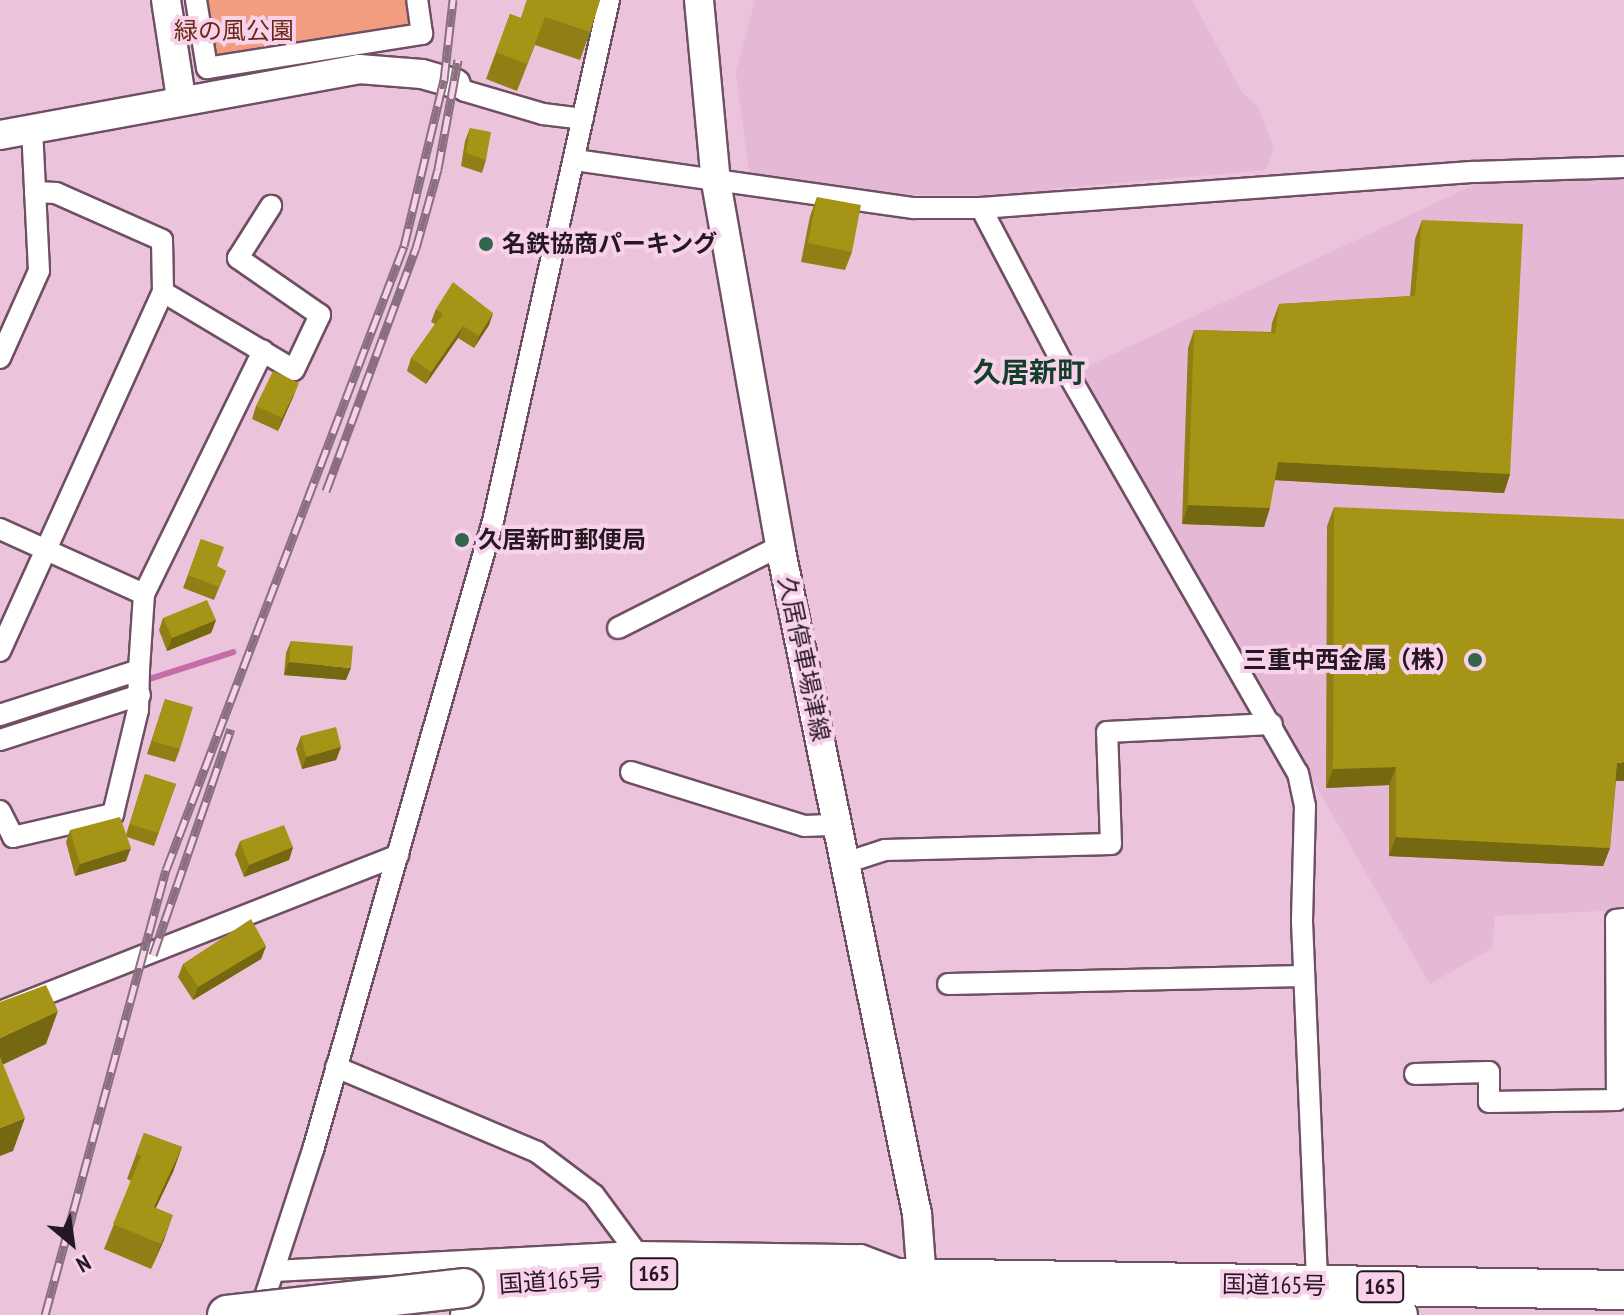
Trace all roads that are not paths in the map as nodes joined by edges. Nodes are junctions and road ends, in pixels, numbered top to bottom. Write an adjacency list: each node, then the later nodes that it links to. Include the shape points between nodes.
1 (166, 0): 7 (main road)
2 (196, 0): 3 (street, via 207,68 422,34)
3 (417, 0)
4 (609, 0): 8 (street)
5 (699, 0): 13 (main road, 久居停車場津線)
6 (456, 84): 7 (main road, via 422,74 359,69); 8 (street, via 543,114)
7 (181, 98): 9 (main road)
8 (583, 119): 11 (street)
9 (32, 129): 10 (main road); 14 (street)
10 (0, 135)
11 (575, 160): 13 (street); 33 (street, via 493,521)
12 (1624, 167): 16 (street, via 1475,172)
13 (716, 182): 16 (street, via 868,205); 21 (main road, 久居停車場津線)
14 (35, 192): 17 (street, via 56,193 162,240); 19 (street, via 39,271)
15 (271, 206): 18 (street, via 238,258 320,315 294,370)
16 (981, 208): 28 (street, via 1067,372)
17 (163, 292): 18 (street); 22 (street)
18 (263, 351): 23 (street)
19 (0, 358)
20 (0, 529): 22 (street)
21 (780, 546): 24 (street); 32 (main road, 久居停車場津線)
22 (46, 550): 23 (street); 25 (street)
23 (144, 594): 26 (street)
24 (618, 628)
25 (0, 651)
26 (140, 682): 27 (street); 29 (street); 31 (street, via 113,814 13,837)
27 (0, 715)
28 (1272, 724): 34 (street, via 1107,732 1111,844 885,850); 36 (street, via 1298,773 1305,806)
29 (0, 740)
30 (631, 772): 32 (street, via 804,826)
31 (0, 811)
32 (838, 825): 34 (main road, 久居停車場津線)
33 (398, 855): 38 (street); 39 (street)
34 (845, 863): 45 (main road, 久居停車場津線, via 917,1214)
35 (1624, 919): 40 (street, via 1616,920 1617,1100 1489,1102 1489,1072)
36 (1304, 976): 37 (street); 46 (street)
37 (948, 984)
38 (0, 1012)
39 (336, 1067): 41 (street, via 537,1152 594,1195); 42 (street)
40 (1415, 1074)
41 (636, 1252): 42 (street, 国道165号 / 165); 45 (street, 国道165号 / 165, via 861,1255)
42 (274, 1271): 49 (street)
43 (1624, 1290): 46 (highway, 国道165号 / 165)
44 (466, 1302): 45 (highway, 国道165号 / 165, via 662,1274); 48 (highway, 国道165号 / 165, bridge)
45 (922, 1302): 46 (highway, 国道165号 / 165); 47 (highway, 国道165号 / 165)
46 (1310, 1305): 47 (highway, 国道165号 / 165); 50 (highway, 国道165号 / 165)
47 (1157, 1313)
48 (227, 1315)
49 (259, 1315)
50 (1398, 1315)

